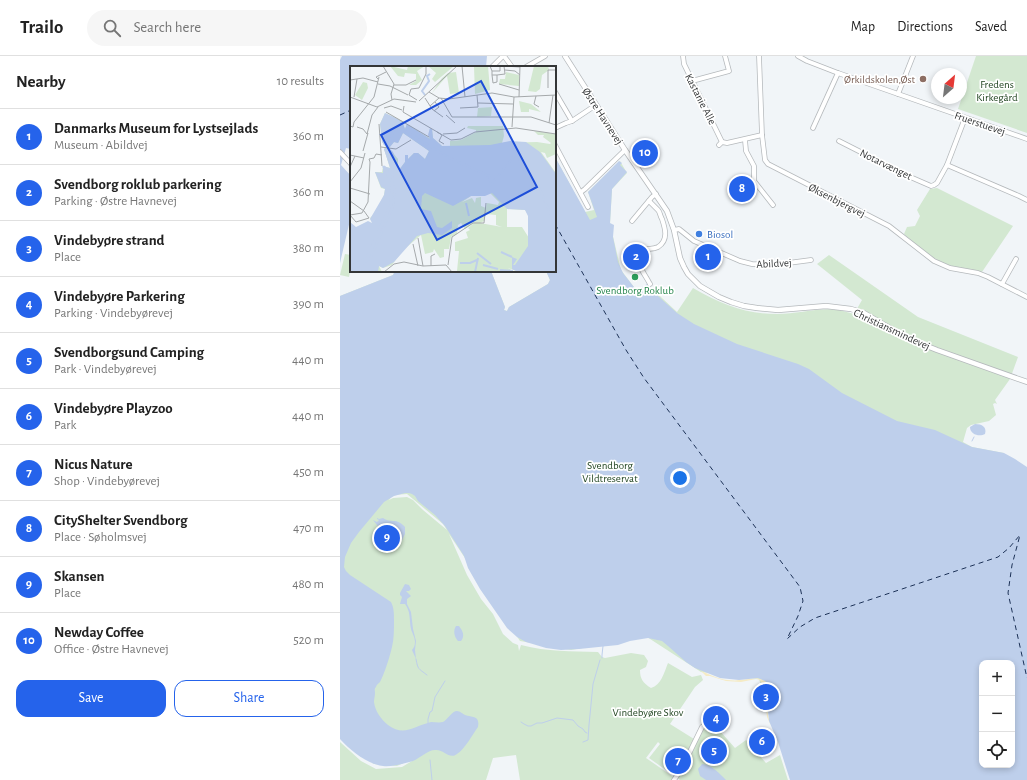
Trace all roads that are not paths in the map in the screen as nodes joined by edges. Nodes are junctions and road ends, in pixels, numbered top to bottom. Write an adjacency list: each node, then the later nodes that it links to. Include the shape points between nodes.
1 (503, 56): 10 (street); 11 (street)
2 (545, 56): 9 (street)
3 (564, 56): 18 (street, Østre Havnevej)
4 (683, 56): 15 (street, Kastanie Alle)
5 (725, 56): 15 (street, via 728,71)
6 (759, 56): 23 (street, Øksenbjergvej)
7 (798, 56): 14 (street, Fruerstuevej)
8 (913, 56): 17 (street)
9 (537, 61): 12 (street); 13 (street)
10 (493, 66)
11 (511, 66)
12 (528, 66)
13 (540, 66)
14 (838, 72): 17 (street, Fruerstuevej); 22 (street)
15 (692, 81): 25 (street, Kastanie Alle, via 721,143)
16 (556, 94): 20 (street)
17 (898, 94): 19 (street, Fruerstuevej)
18 (596, 105): 20 (street); 28 (street, Østre Havnevej)
19 (965, 118): 24 (street, Fruerstuevej); 31 (street)
20 (572, 121): 21 (street)
21 (556, 128)
22 (813, 128)
23 (762, 135): 25 (street); 43 (street, Øksenbjergvej, via 765,160 768,164 889,226 934,261 950,268 978,273)
24 (1027, 139)
25 (745, 140): 36 (street, via 746,151 754,166 754,181)
26 (839, 141): 31 (street, Notarvænget, via 932,186 937,183)
27 (556, 147): 32 (street)
28 (625, 150): 32 (street); 33 (street, Østre Havnevej)
29 (340, 152): 30 (street)
30 (350, 163)
31 (947, 166): 34 (street)
32 (581, 192): 37 (street)
33 (656, 194): 35 (street); 39 (street, Østre Havnevej)
34 (1027, 200)
35 (649, 201): 38 (street); 42 (street, via 658,210 666,230 663,243 636,254)
36 (773, 205)
37 (588, 207)
38 (632, 221)
39 (674, 230): 41 (street, Abildvej, via 680,229 694,241 752,264 773,265); 45 (street, Christiansmindevej, via 680,258 688,274 700,286 720,298 737,304 778,310 826,306 851,309 864,313 907,338)
40 (1016, 259): 43 (street)
41 (811, 260)
42 (650, 284)
43 (1002, 284): 44 (street, Øksenbjergvej)
44 (1027, 297)
45 (1027, 382)
46 (709, 722): 47 (street, via 702,727)
47 (674, 780)

